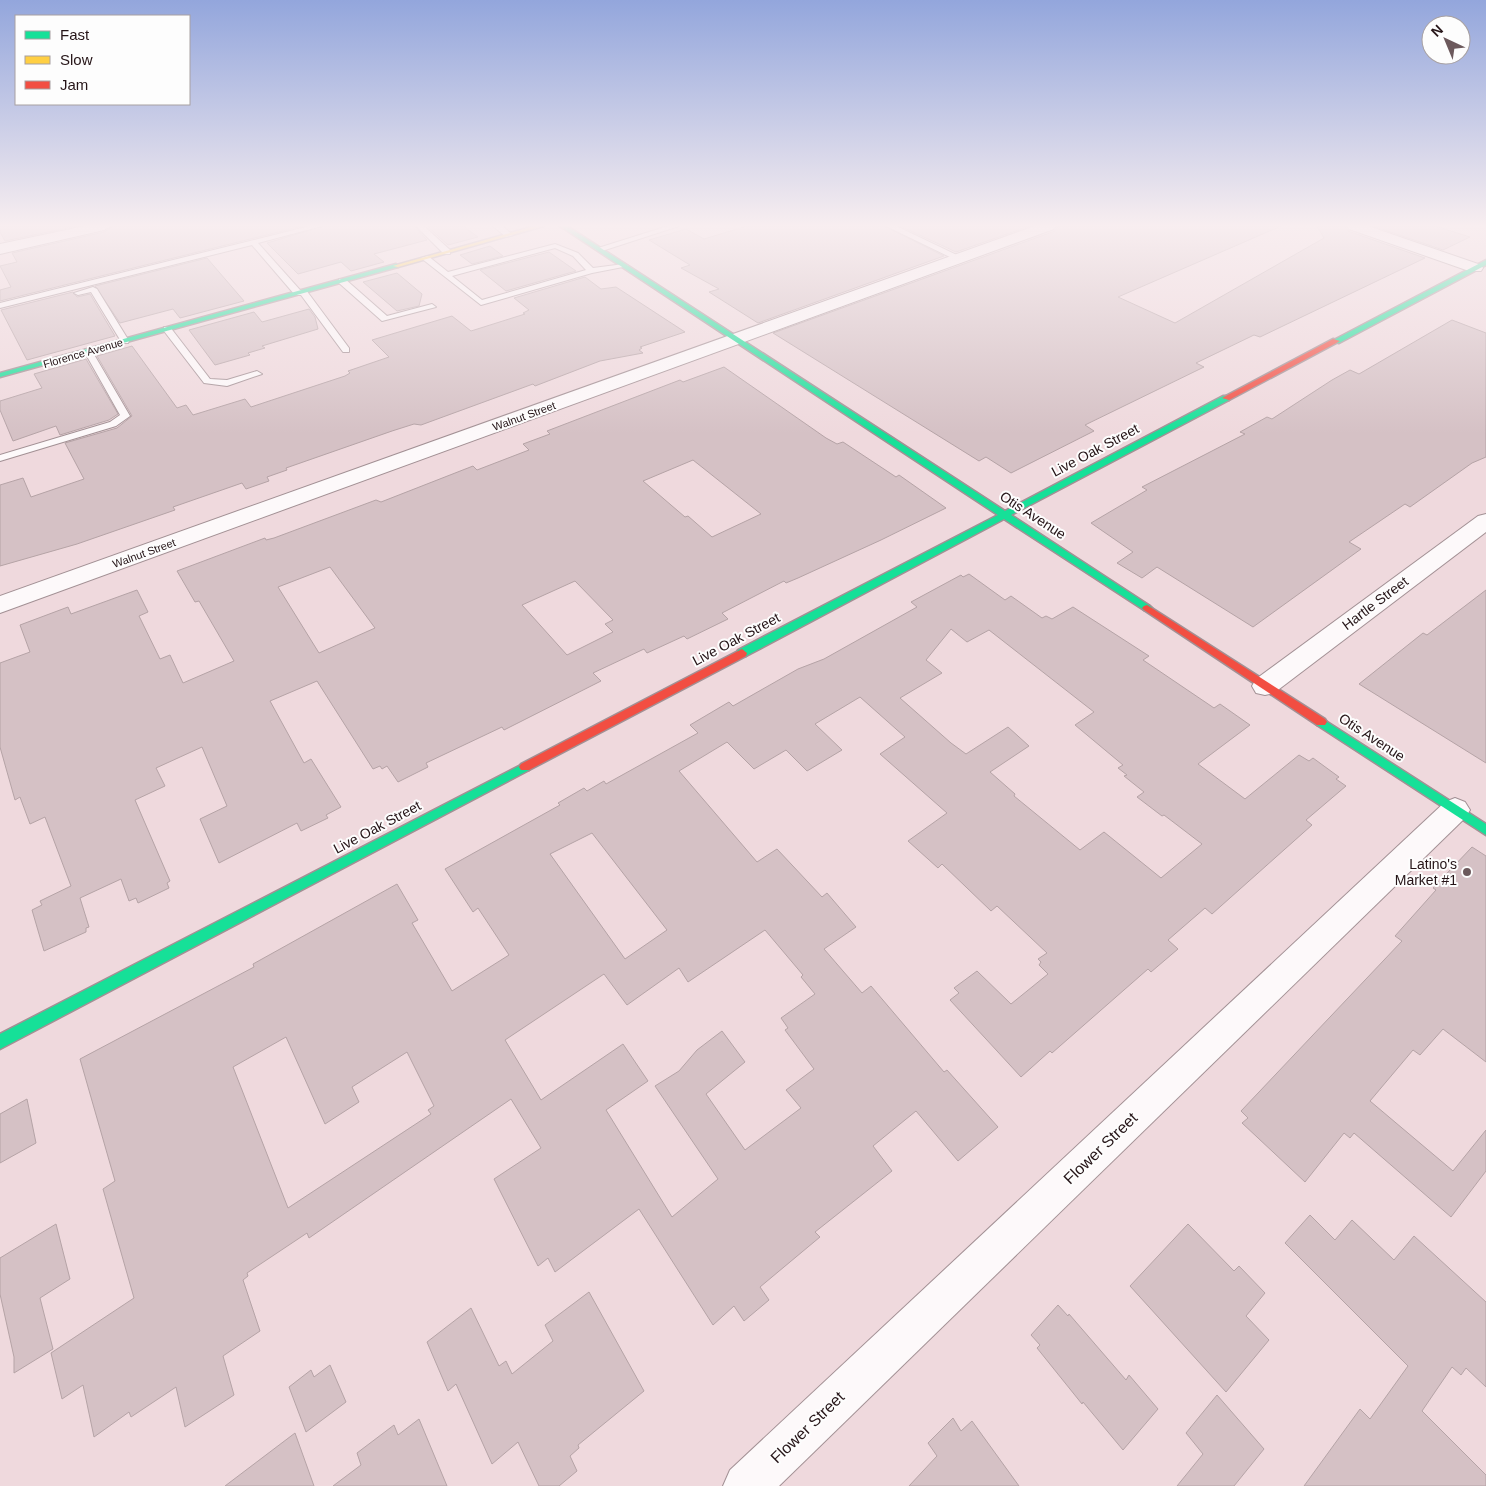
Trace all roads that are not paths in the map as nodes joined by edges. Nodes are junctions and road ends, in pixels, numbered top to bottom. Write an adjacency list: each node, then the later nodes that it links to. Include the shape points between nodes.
1 (42, 295): 13 (lane)
2 (71, 295): 12 (lane)
3 (97, 295): 17 (lane)
4 (288, 295): 15 (street, Florence Avenue)
5 (303, 295): 18 (lane)
6 (359, 295): 14 (lane, via 386,319)
7 (471, 295): 8 (lane, via 481,303)
8 (511, 295)
9 (669, 295): 16 (street, Otis Avenue)
10 (856, 295): 16 (street, Walnut Street)
11 (1422, 295): 23 (street, Live Oak Street)
12 (65, 297)
13 (0, 306)
14 (432, 307)
15 (167, 329): 17 (street, Florence Avenue); 20 (lane, via 207,381 226,383)
16 (736, 339): 23 (street, Otis Avenue); 25 (street, Walnut Street)
17 (125, 341): 19 (street, Florence Avenue)
18 (346, 350)
19 (88, 351): 21 (street, Florence Avenue); 22 (lane, via 125,416 113,424)
20 (257, 374)
21 (0, 375)
22 (0, 458)
23 (1004, 515): 26 (street, Otis Avenue); 29 (street, Live Oak Street)
24 (1486, 521): 26 (street, Hartle Street)
25 (0, 605)
26 (1265, 686): 27 (street, Otis Avenue)
27 (1455, 810): 28 (street, Otis Avenue); 30 (street, Flower Street)
28 (1486, 830)
29 (0, 1042)
30 (746, 1486)

